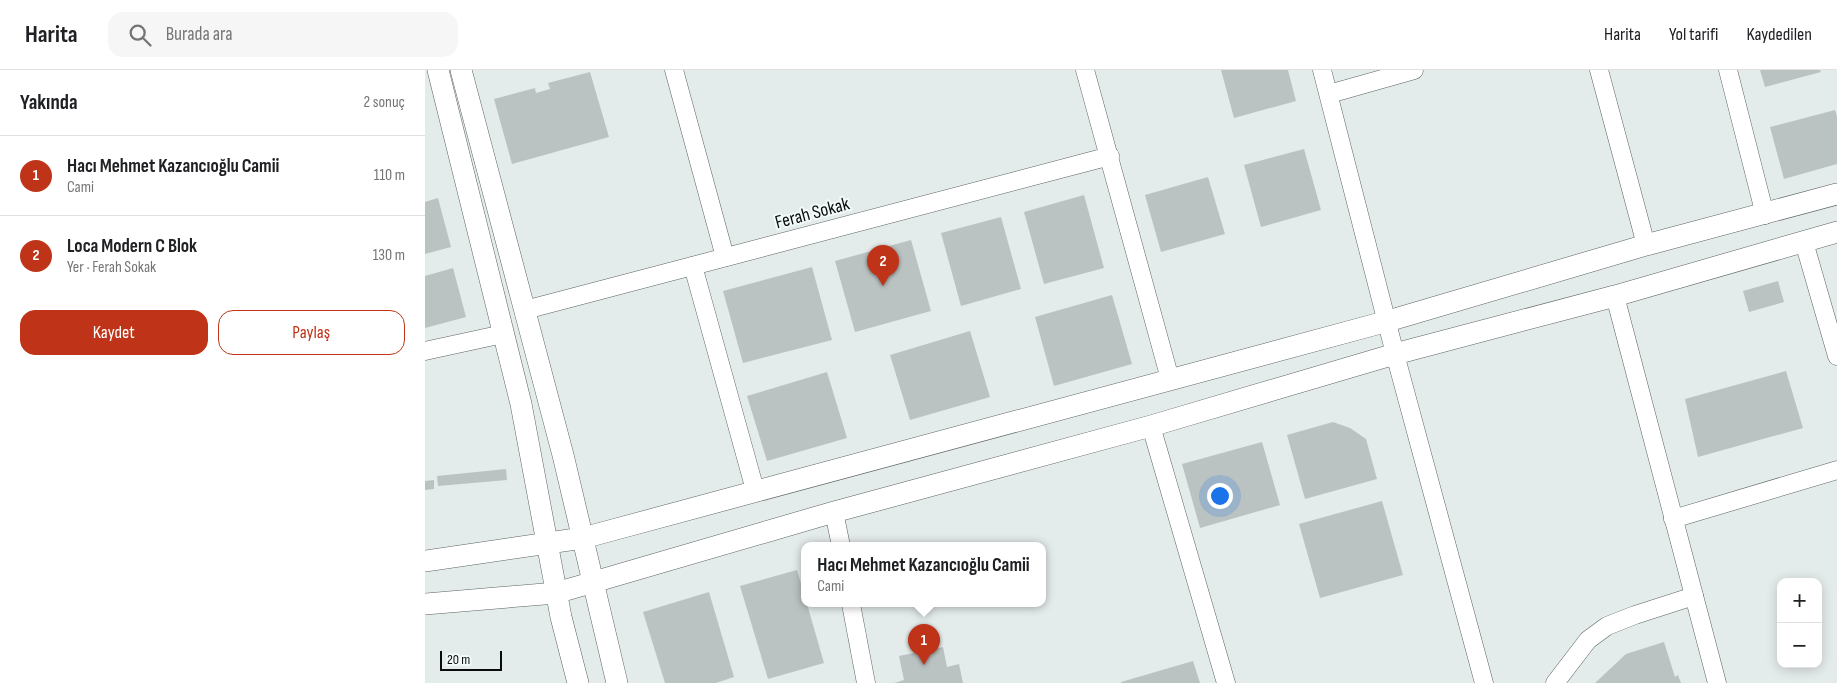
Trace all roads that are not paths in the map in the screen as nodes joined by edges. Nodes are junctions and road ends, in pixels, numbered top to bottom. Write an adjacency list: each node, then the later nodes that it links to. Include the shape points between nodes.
1 (438, 70): 21 (street)
2 (461, 70): 19 (street)
3 (674, 70): 16 (street)
4 (1085, 70): 10 (street)
5 (1322, 70): 9 (street)
6 (1414, 70): 9 (street)
7 (1599, 70): 15 (street)
8 (1728, 70): 12 (street)
9 (1329, 94): 20 (street)
10 (1110, 156): 16 (street, Ferah Sokak); 25 (street)
11 (1837, 194): 12 (street)
12 (1765, 215): 15 (street)
13 (1837, 232): 14 (street)
14 (1804, 242): 18 (street); 24 (street)
15 (1646, 245): 20 (street)
16 (725, 257): 17 (street, Ferah Sokak)
17 (693, 266): 19 (street, Ferah Sokak); 28 (street)
18 (1615, 296): 23 (street); 30 (street)
19 (525, 310): 31 (street)
20 (1388, 321): 23 (street); 25 (street)
21 (503, 334): 22 (street); 33 (street, via 521,404)
22 (425, 351)
23 (1395, 354): 26 (street); 44 (street)
24 (1837, 356)
25 (1170, 379): 28 (street)
26 (1151, 426): 29 (street); 43 (street)
27 (1837, 470): 30 (street)
28 (755, 490): 31 (street)
29 (834, 512): 32 (street); 35 (street)
30 (1673, 518): 37 (street)
31 (583, 538): 33 (street); 35 (street)
32 (840, 542)
33 (547, 544): 34 (street); 36 (street)
34 (425, 561)
35 (593, 583): 36 (street); 41 (street)
36 (557, 594): 38 (street); 40 (street)
37 (1694, 596): 45 (street, via 1607,626 1588,640); 46 (street)
38 (425, 604)
39 (852, 607): 42 (street)
40 (578, 683)
41 (617, 683)
42 (866, 683)
43 (1226, 683)
44 (1484, 683)
45 (1555, 683)
46 (1717, 683)

